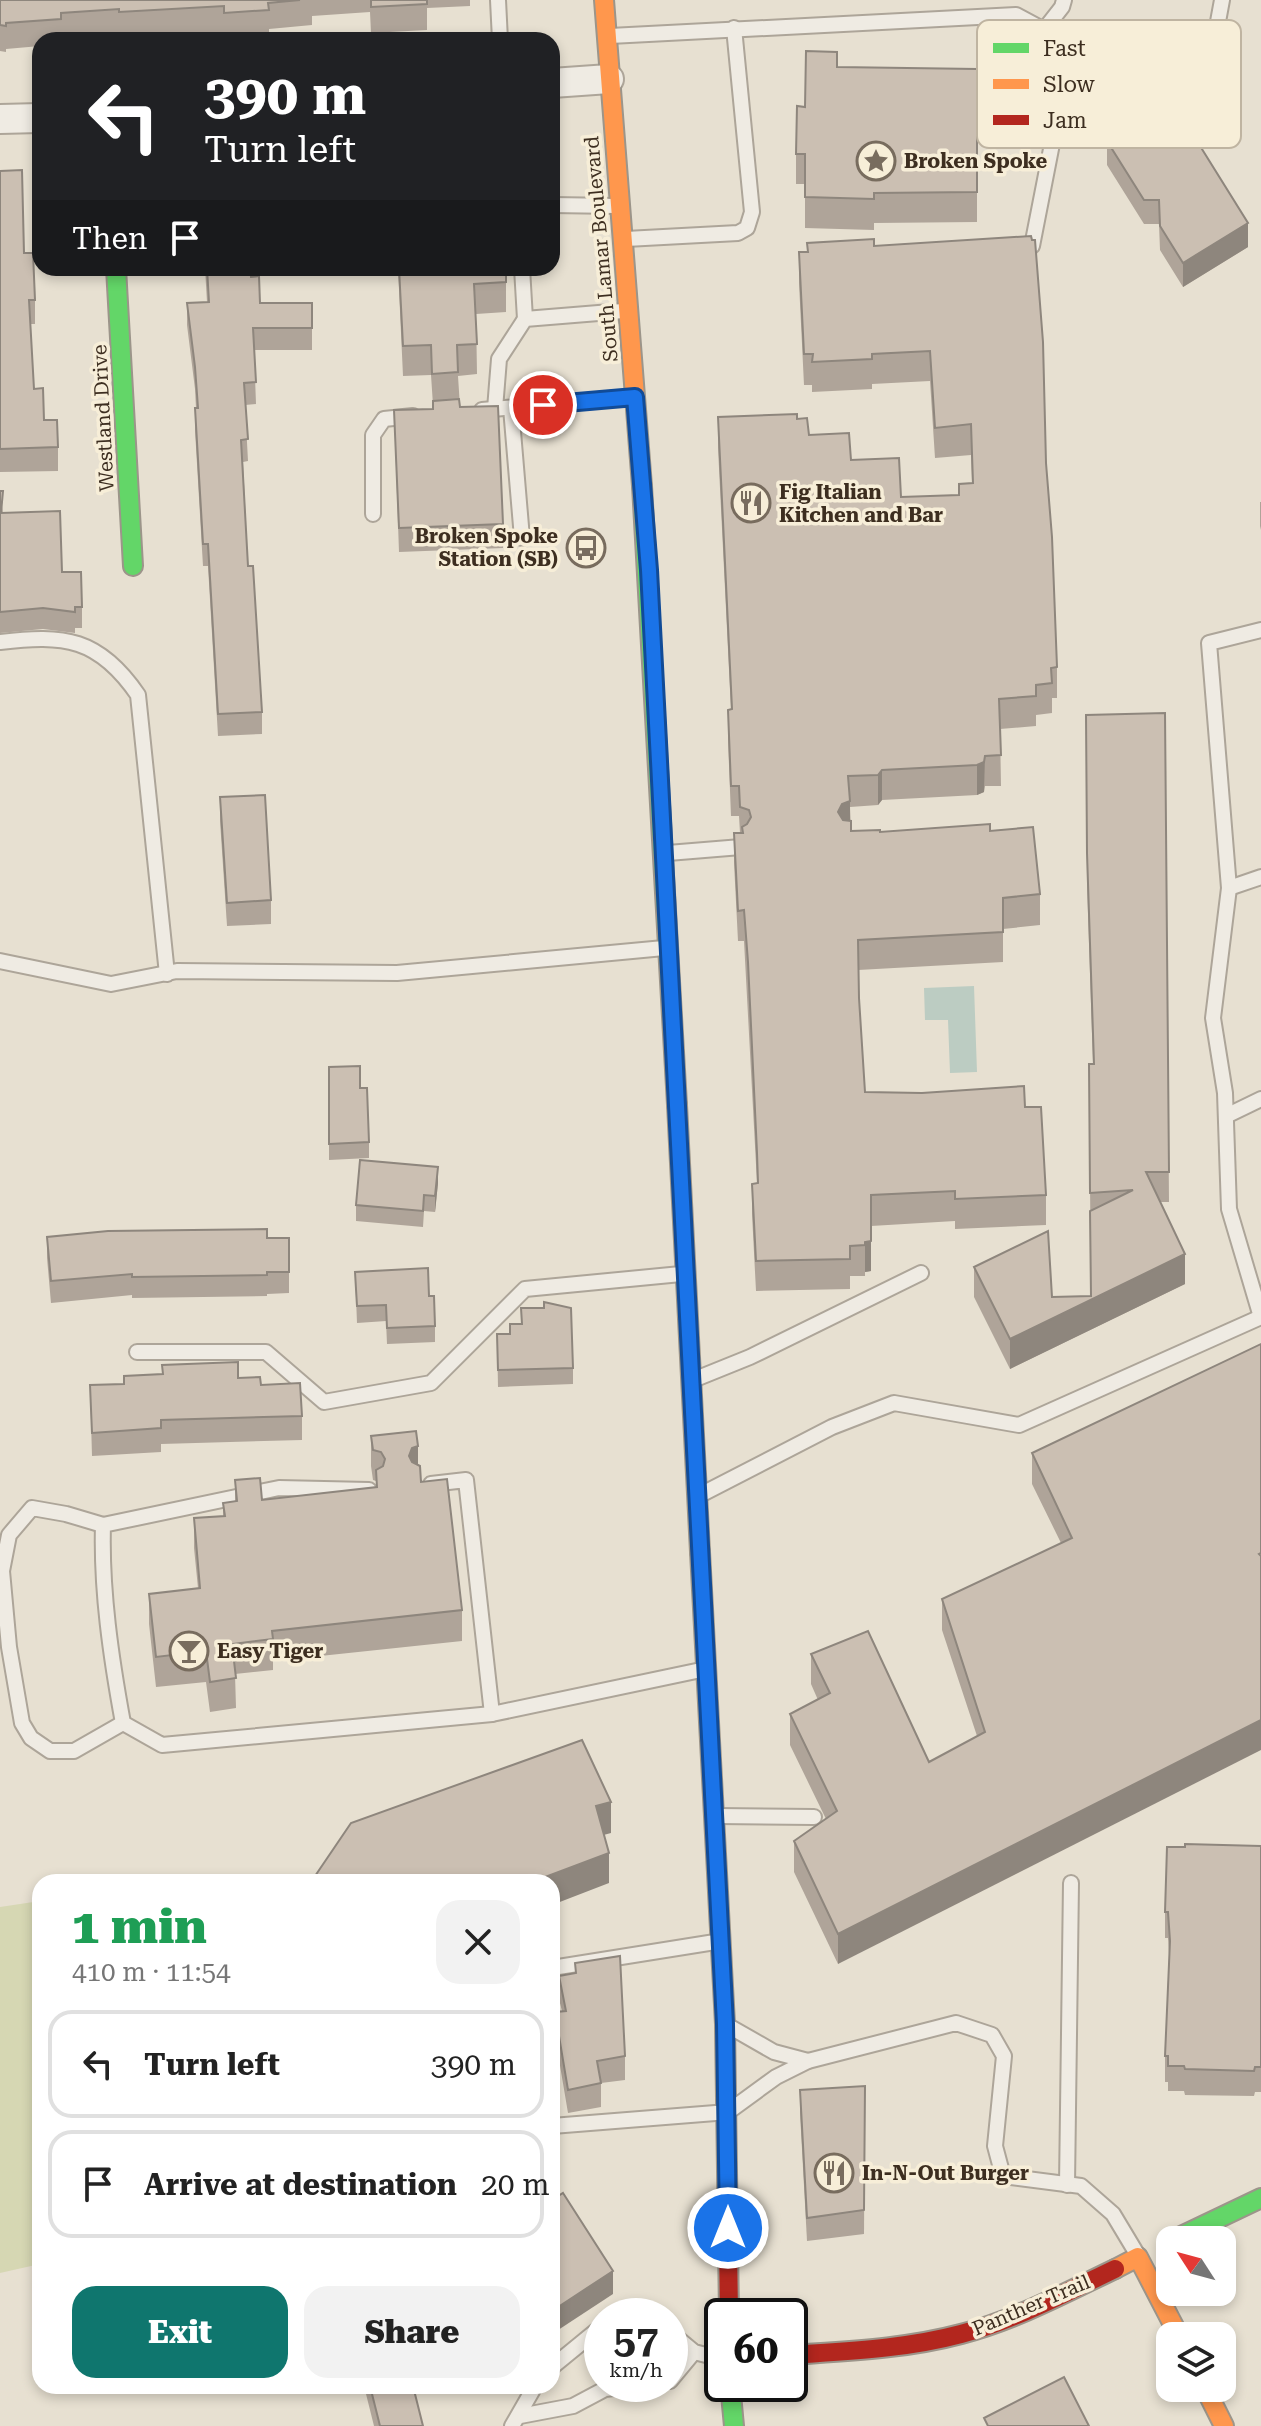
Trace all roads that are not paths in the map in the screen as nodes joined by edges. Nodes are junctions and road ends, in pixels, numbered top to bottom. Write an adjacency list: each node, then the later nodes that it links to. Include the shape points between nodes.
1 (498, 0): 10 (lane)
2 (604, 0): 11 (main road, South Lamar Boulevard)
3 (1064, 0): 7 (lane)
4 (1222, 0): 8 (lane)
5 (1015, 7): 6 (lane); 9 (lane)
6 (1031, 20)
7 (1052, 20)
8 (1218, 20)
9 (734, 28): 11 (lane); 19 (lane, via 752,212 747,228 738,233)
10 (500, 32)
11 (606, 36): 12 (main road, South Lamar Boulevard)
12 (609, 79): 13 (street); 18 (main road, South Lamar Boulevard)
13 (560, 82)
14 (32, 118): 15 (street)
15 (0, 119)
16 (1051, 148): 20 (lane)
17 (560, 205): 18 (lane)
18 (619, 206): 19 (main road, South Lamar Boulevard)
19 (621, 239): 23 (main road, South Lamar Boulevard)
20 (1032, 246)
21 (116, 276): 32 (main road, Westland Drive)
22 (522, 276): 24 (lane)
23 (627, 311): 24 (lane); 25 (main road, South Lamar Boulevard)
24 (525, 319): 27 (lane, via 499,359)
25 (635, 397): 26 (lane); 36 (main road, South Lamar Boulevard)
26 (511, 408): 27 (lane); 31 (lane)
27 (495, 409): 28 (lane)
28 (464, 412)
29 (432, 415): 30 (lane, via 384,419 373,435)
30 (373, 514)
31 (522, 538)
32 (133, 566)
33 (1261, 630): 38 (lane, via 1209,643)
34 (0, 642): 41 (lane, via 45,638 77,643 109,660 138,695)
35 (741, 847): 36 (lane)
36 (664, 853): 39 (main road, South Lamar Boulevard)
37 (1261, 877): 38 (lane)
38 (1229, 888): 43 (lane, via 1213,1018)
39 (668, 948): 41 (lane, via 397,973); 44 (main road, South Lamar Boulevard)
40 (0, 961): 41 (lane, via 111,984)
41 (167, 974)
42 (1261, 1099): 43 (lane)
43 (1226, 1116): 50 (lane, via 1229,1209 1261,1317 1019,1425 894,1403 832,1427)
44 (685, 1273): 46 (lane, via 525,1289 431,1383 324,1402 266,1352); 47 (main road, South Lamar Boulevard)
45 (921, 1273): 47 (lane)
46 (137, 1352)
47 (690, 1381): 50 (main road, South Lamar Boulevard)
48 (419, 1486): 53 (lane, via 466,1480)
49 (375, 1490): 51 (lane, via 279,1488)
50 (697, 1496): 52 (main road, South Lamar Boulevard)
51 (103, 1525): 54 (lane, via 104,1575); 54 (lane, via 32,1508 9,1535 2,1571 9,1647 22,1723 40,1745 50,1751 74,1751)
52 (705, 1669): 53 (lane); 55 (main road, South Lamar Boulevard)
53 (492, 1714): 54 (lane, via 162,1745)
54 (123, 1723)
55 (712, 1816): 56 (lane); 58 (main road, South Lamar Boulevard)
56 (814, 1817)
57 (1071, 1883): 64 (lane)
58 (719, 1941): 59 (lane); 60 (main road, South Lamar Boulevard)
59 (560, 1967)
60 (725, 2024): 61 (lane, via 774,2052); 62 (main road, South Lamar Boulevard)
61 (808, 2061): 62 (lane); 64 (lane, via 956,2023 992,2035 1004,2056 995,2146 1003,2176)
62 (728, 2112): 63 (lane); 69 (main road, South Lamar Boulevard)
63 (560, 2125)
64 (1067, 2185): 68 (lane, via 1081,2186 1113,2214)
65 (1261, 2198): 66 (main road, Panther Trail)
66 (1203, 2226)
67 (1156, 2249): 68 (street, Panther Trail)
68 (1138, 2257): 70 (main road); 75 (main road, Panther Trail, via 963,2334 899,2347)
69 (729, 2298)
70 (1172, 2322)
71 (584, 2341): 77 (lane)
72 (688, 2347): 73 (lane)
73 (694, 2352): 74 (lane); 76 (lane)
74 (704, 2354)
75 (808, 2354)
76 (688, 2359)
77 (560, 2360)
78 (531, 2394): 82 (lane)
79 (584, 2400): 82 (lane)
80 (732, 2402): 83 (main road)
81 (1212, 2402): 84 (main road)
82 (516, 2421)
83 (734, 2426)
84 (1224, 2426)

